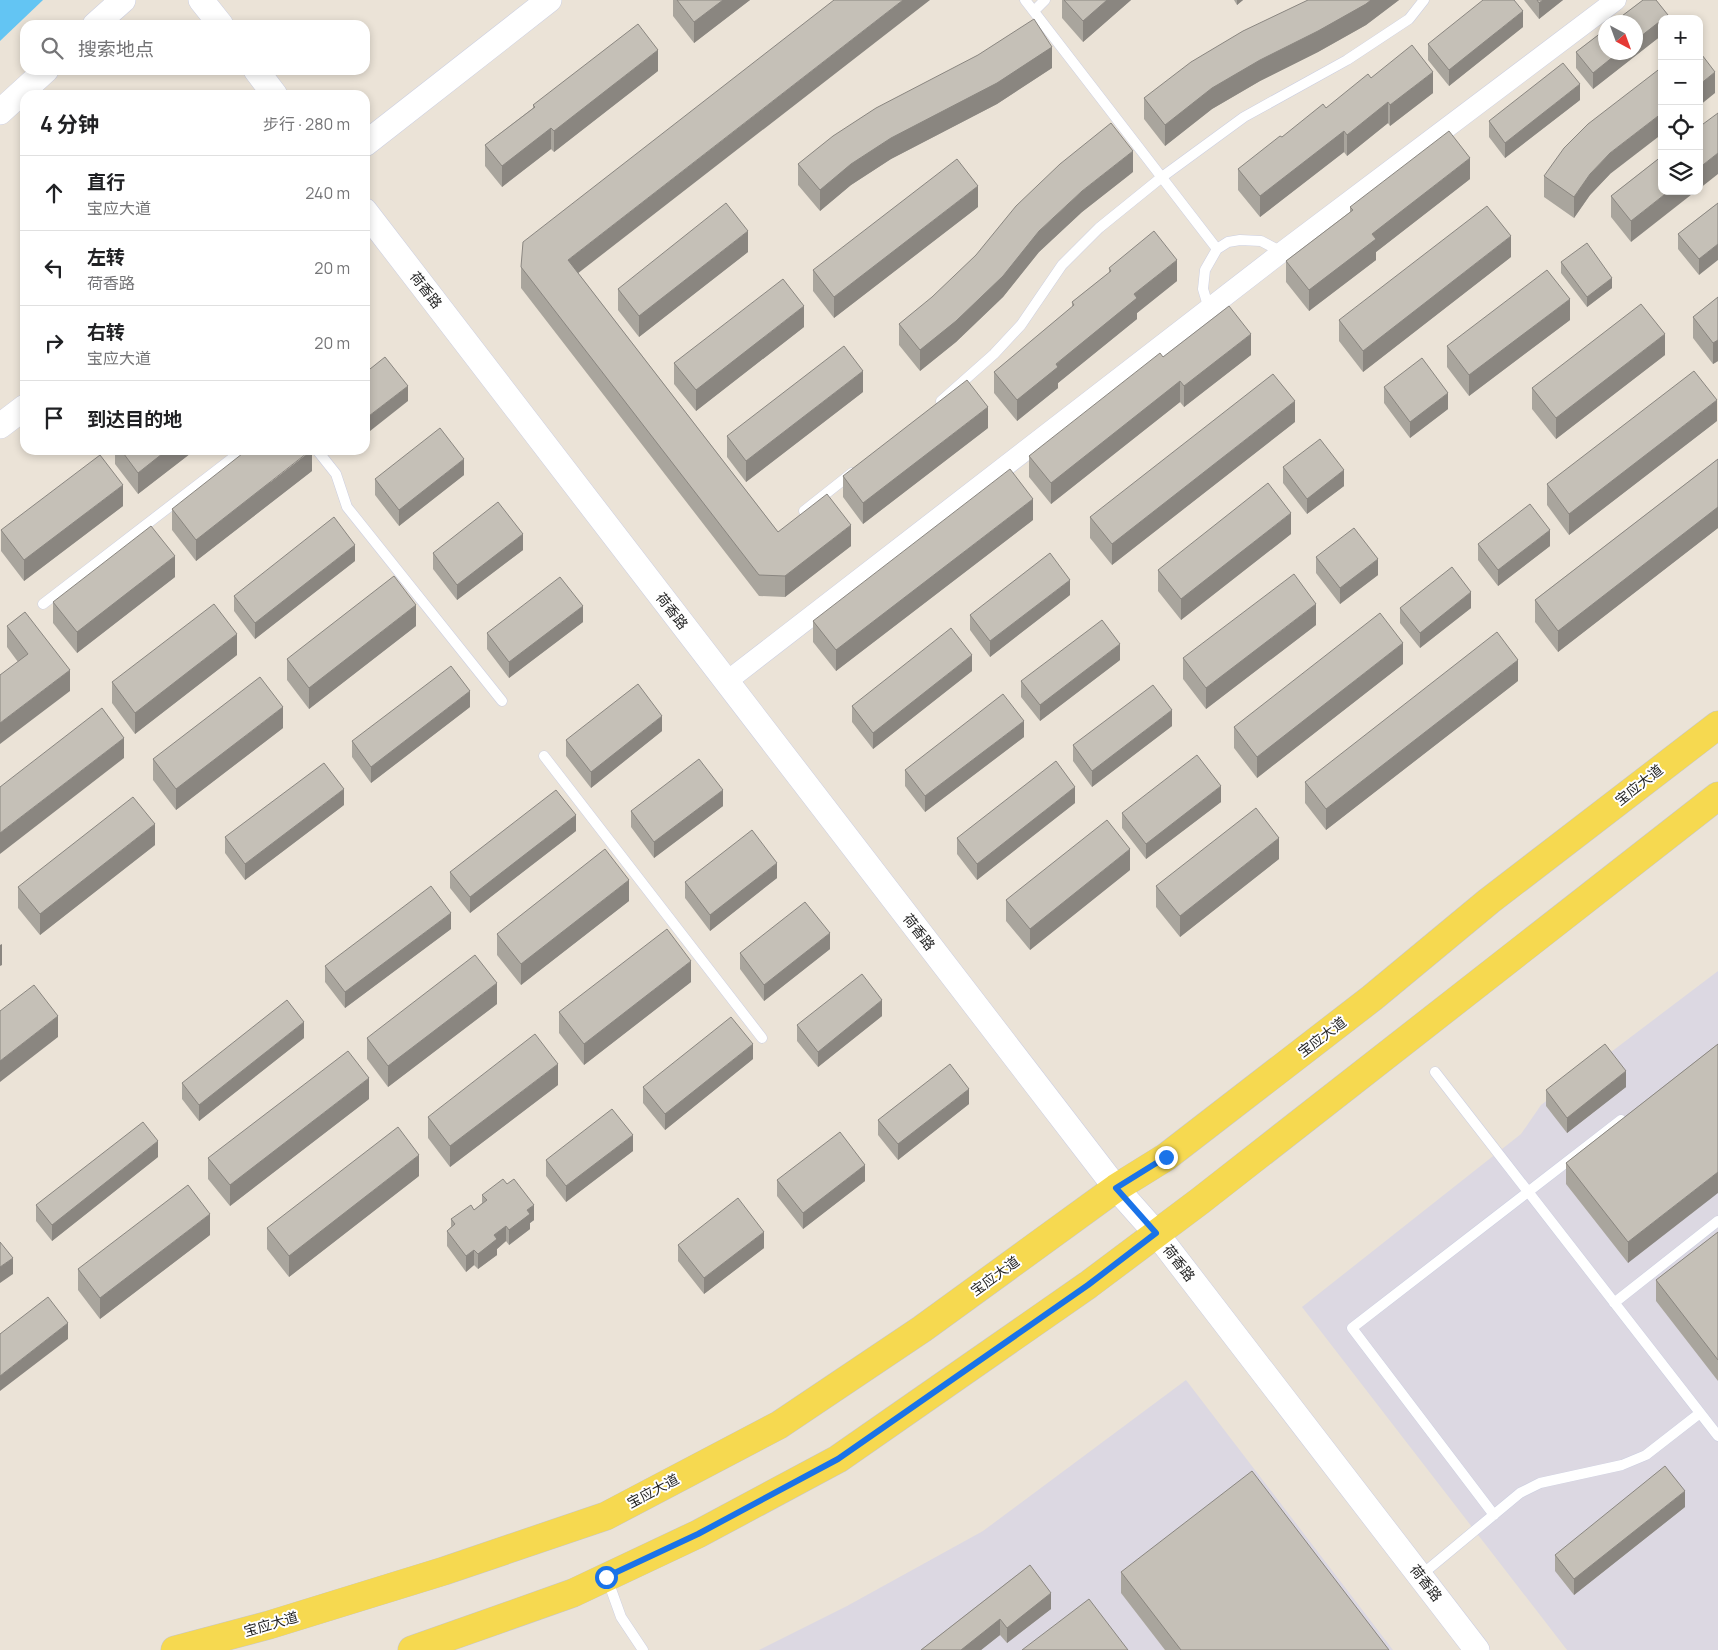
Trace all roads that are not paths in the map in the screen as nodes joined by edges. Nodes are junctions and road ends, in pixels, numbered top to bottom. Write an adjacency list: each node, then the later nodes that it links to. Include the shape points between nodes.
1 (123, 0): 9 (street)
2 (201, 0): 10 (street)
3 (549, 0): 17 (street)
4 (1025, 0): 8 (lane)
5 (1045, 0): 8 (lane)
6 (1424, 0): 18 (lane, via 1409,19 1347,60 1244,116)
7 (1616, 0): 21 (street)
8 (1034, 11): 18 (lane)
9 (101, 20)
10 (217, 20)
11 (41, 75): 13 (street)
12 (260, 75): 14 (street)
13 (24, 90)
14 (271, 90)
15 (20, 94): 16 (street)
16 (0, 112)
17 (370, 140)
18 (1162, 177): 20 (lane); 23 (lane, via 1099,228 1062,265 994,354)
19 (370, 218): 31 (street, 荷香路)
20 (1217, 249): 21 (lane, via 1228,242 1240,240 1260,241); 22 (lane, via 1205,270 1203,289)
21 (1282, 252): 22 (street)
22 (1209, 309): 31 (street)
23 (937, 405)
24 (20, 411): 25 (street)
25 (0, 426)
26 (237, 455): 30 (lane)
27 (321, 455): 32 (lane, via 336,474 347,506)
28 (858, 467): 29 (lane)
29 (804, 511)
30 (44, 604)
31 (726, 682): 39 (street, 荷香路)
32 (502, 701)
33 (1718, 725): 39 (main road, 宝应大道, via 1489,901 1372,998 1166,1157)
34 (544, 756): 36 (lane)
35 (1718, 796): 42 (main road)
36 (762, 1038)
37 (1435, 1072): 40 (lane)
38 (1631, 1112): 40 (lane)
39 (1116, 1188): 42 (street, 荷香路); 49 (main road, 宝应大道, via 922,1329 779,1425 606,1516 444,1572)
40 (1528, 1192): 43 (lane); 46 (lane, via 1352,1328)
41 (1718, 1222): 43 (lane)
42 (1156, 1233): 47 (street, 荷香路); 48 (main road, via 838,1459 698,1534)
43 (1614, 1303): 44 (lane)
44 (1700, 1413): 45 (lane); 46 (lane, via 1646,1455 1622,1465 1540,1483 1520,1493)
45 (1718, 1436)
46 (1494, 1515): 47 (lane)
47 (1420, 1576): 52 (street, 荷香路)
48 (606, 1577): 50 (main road, via 573,1593); 51 (lane, via 621,1617)
49 (175, 1650)
50 (412, 1650)
51 (643, 1650)
52 (1478, 1650)

